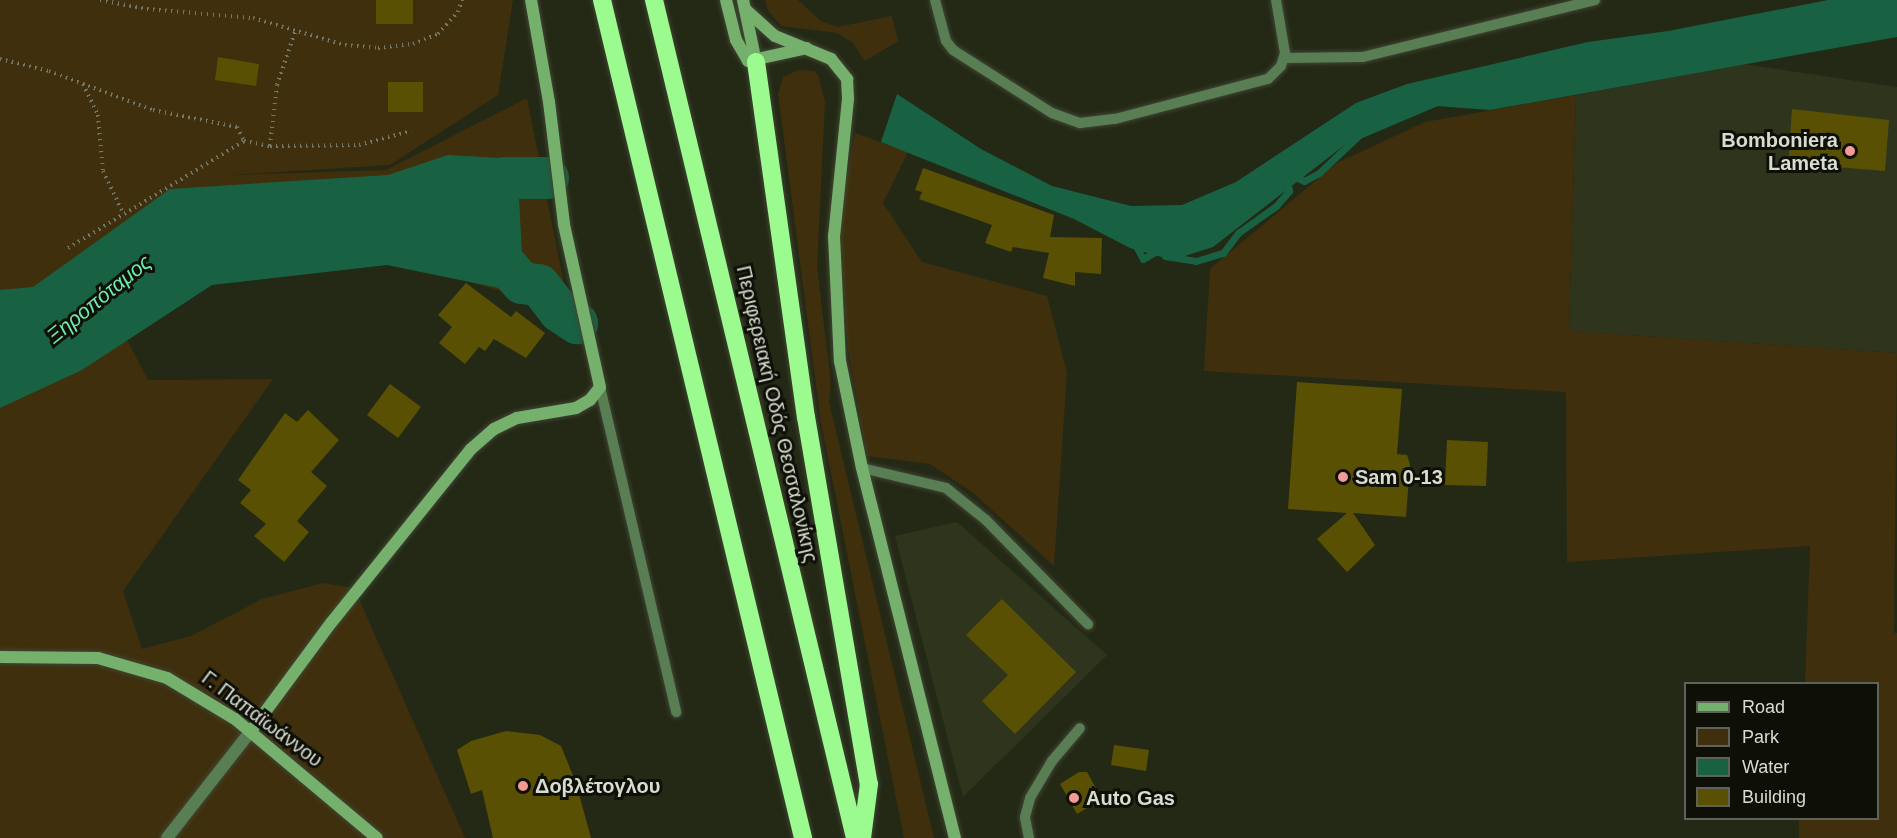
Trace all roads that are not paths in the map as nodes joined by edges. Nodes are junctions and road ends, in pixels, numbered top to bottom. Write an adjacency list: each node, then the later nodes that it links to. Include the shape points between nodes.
1 (531, 0): 12 (street, via 564,224)
2 (602, 0): 22 (highway)
3 (654, 0): 23 (highway, Περιφερειακή Οδός Θεσσαλονίκης)
4 (726, 0): 11 (street, via 742,54 748,61)
5 (935, 0): 10 (lane, via 946,41 953,50 1053,113 1080,123 1115,119 1256,84 1274,75)
6 (1276, 0): 10 (lane)
7 (1595, 0): 10 (lane, via 1363,57)
8 (744, 5): 9 (street, via 775,36); 11 (street)
9 (807, 48): 11 (street); 13 (street, via 840,66 848,88 836,200 834,294 842,371)
10 (1284, 58)
11 (756, 62): 24 (highway, via 804,406 869,784)
12 (600, 387): 16 (lane); 18 (street, via 590,400 576,408 517,418 494,429 471,449 338,613)
13 (862, 468): 14 (lane, via 946,488 986,520); 19 (street)
14 (1088, 624)
15 (0, 657): 18 (street, Γ. Παπαϊωάννου, via 98,658 145,669 190,689)
16 (676, 712)
17 (1080, 728): 25 (lane, via 1047,767 1030,798 1026,817)
18 (251, 731): 20 (street); 21 (street, Γ. Παπαϊωάννου)
19 (956, 836)
20 (167, 838)
21 (376, 838)
22 (803, 838)
23 (855, 838)
24 (861, 838)
25 (1029, 838)

